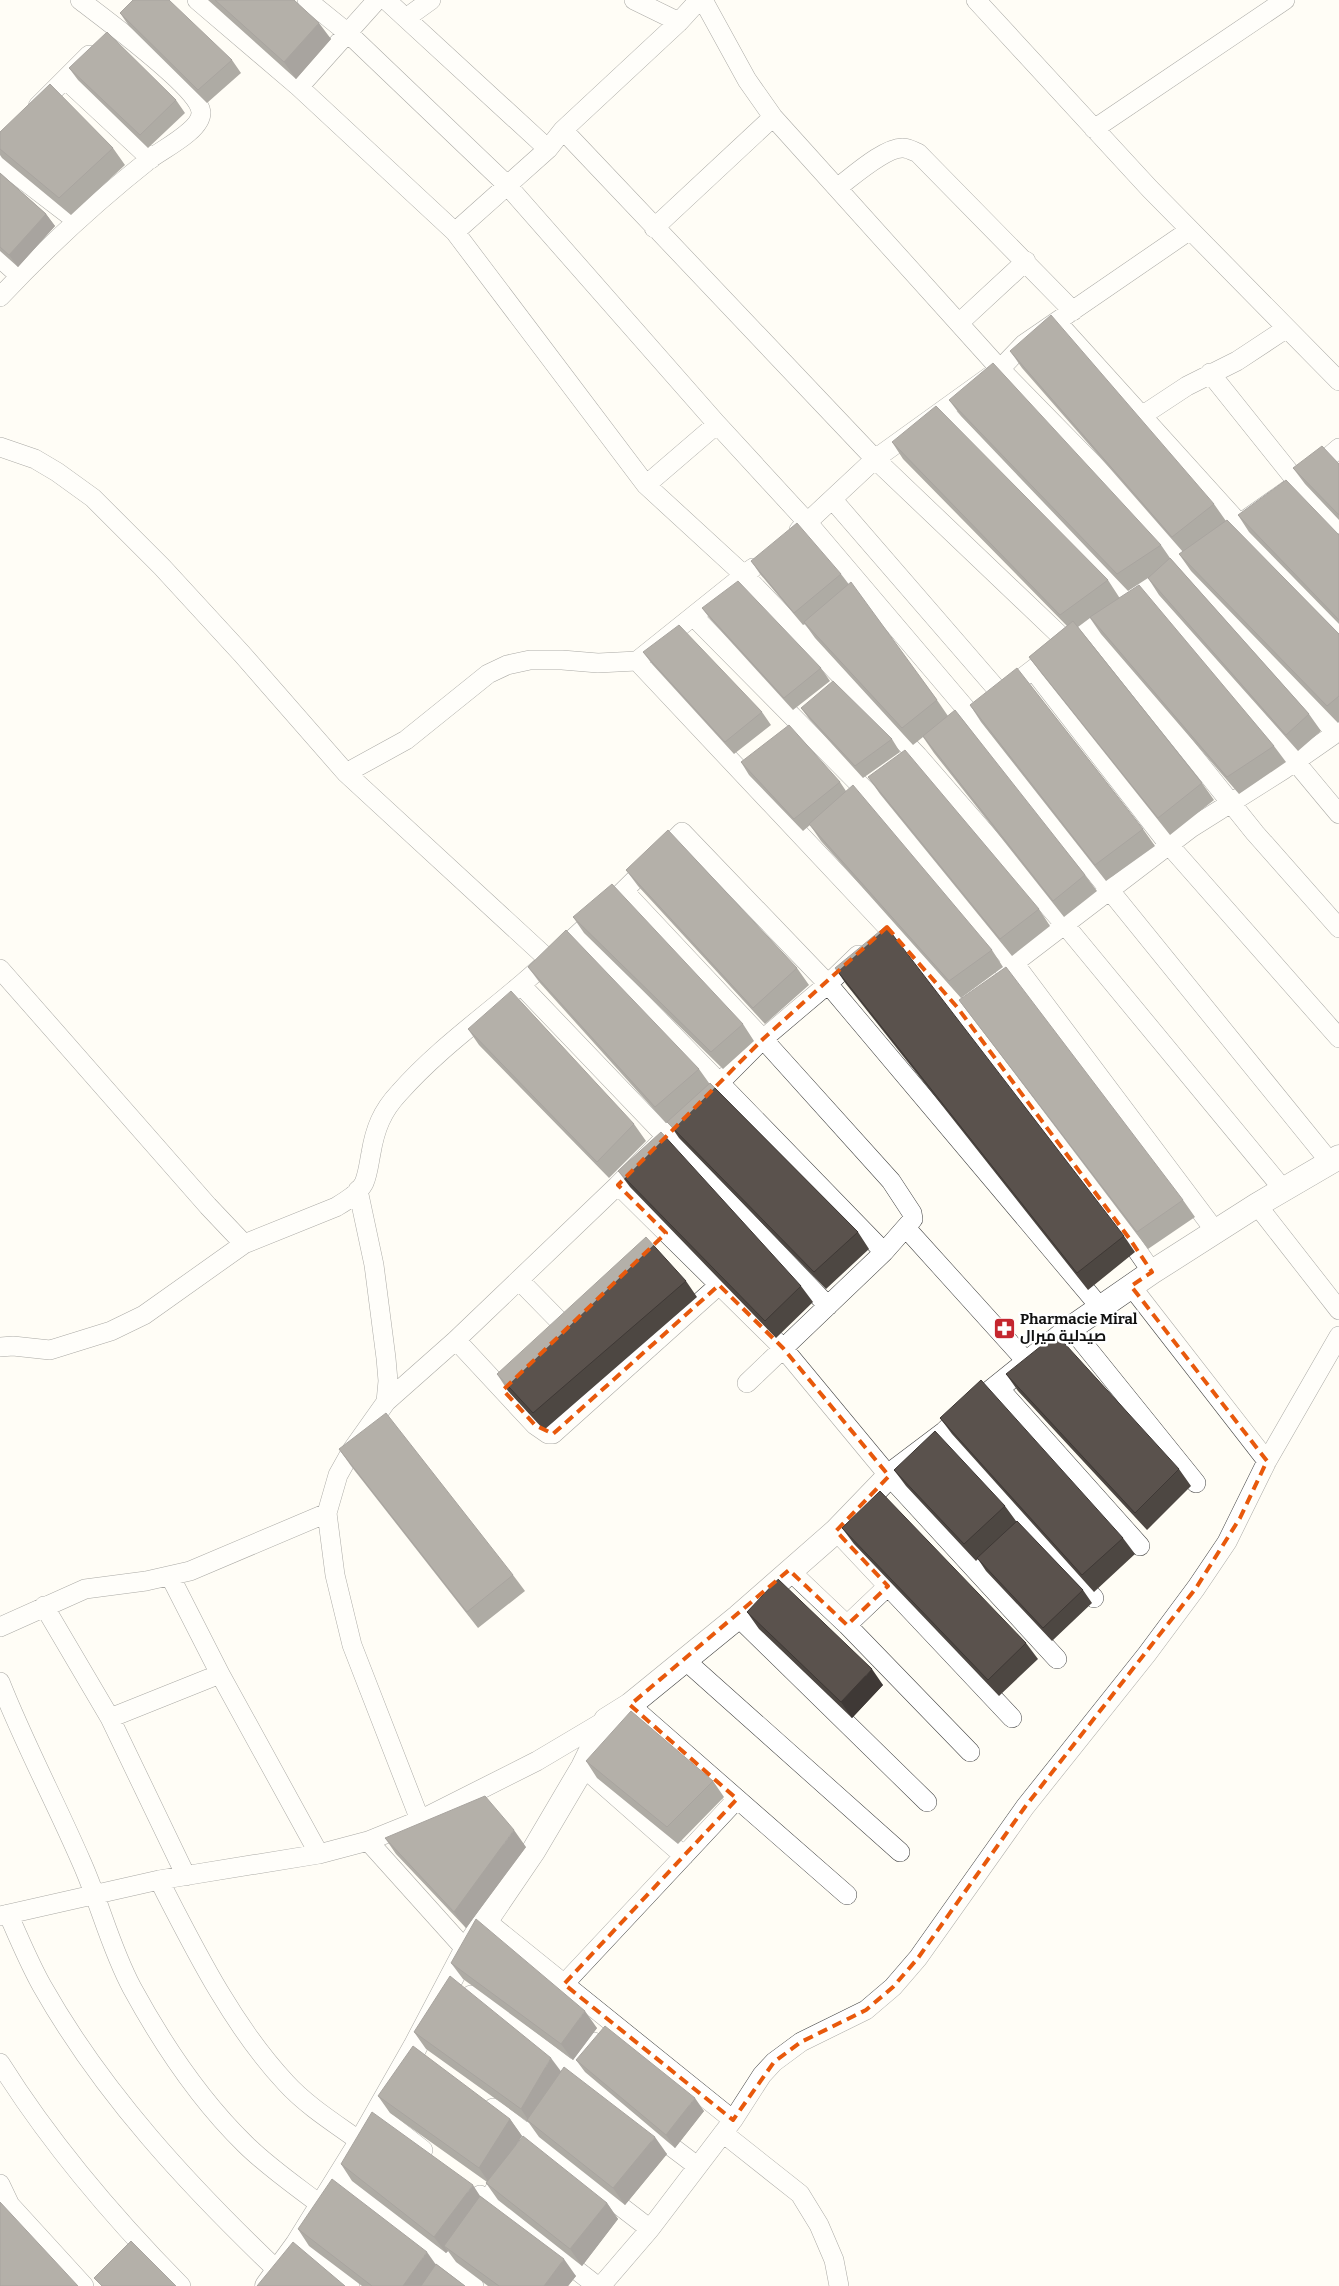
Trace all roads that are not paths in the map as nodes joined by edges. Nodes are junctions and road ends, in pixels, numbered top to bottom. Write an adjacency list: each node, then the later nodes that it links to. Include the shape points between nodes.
1 (80, 0): 15 (street)
2 (197, 0): 18 (street)
3 (307, 0): 16 (street)
4 (377, 0): 16 (street)
5 (386, 0): 13 (street)
6 (431, 0): 13 (street)
7 (634, 0): 14 (street)
8 (699, 0): 14 (street)
9 (703, 0): 19 (street, via 747,80)
10 (976, 0): 21 (street)
11 (1285, 0): 21 (street)
12 (129, 14): 15 (street)
13 (406, 18): 23 (street)
14 (679, 22): 22 (street)
15 (116, 28): 17 (street); 24 (street, via 165,69 200,107 200,120 195,126)
16 (349, 34): 18 (street); 26 (street)
17 (65, 79): 20 (street); 24 (street)
18 (299, 87): 31 (street)
19 (773, 117): 27 (street); 29 (street)
20 (26, 119)
21 (1094, 129): 30 (street)
22 (563, 130): 23 (street); 29 (street)
23 (548, 149): 26 (street)
24 (151, 159): 28 (street)
25 (0, 162): 28 (street)
26 (507, 185): 31 (street); 45 (street)
27 (837, 188): 33 (street, via 880,156 896,149 911,150 925,158); 38 (street)
28 (77, 221): 34 (street)
29 (654, 228): 48 (street)
30 (1190, 230): 36 (street); 39 (street)
31 (454, 232): 50 (street)
32 (0, 258): 34 (street)
33 (1026, 261): 36 (street); 38 (street)
34 (20, 276): 35 (street)
35 (0, 298)
36 (1073, 311): 37 (street)
37 (1057, 322): 40 (street, via 1024,344); 44 (street)
38 (959, 323): 40 (street)
39 (1287, 328): 41 (street); 42 (street)
40 (1000, 368): 43 (street); 57 (street, via 1140,512)
41 (1210, 373): 44 (street); 49 (street)
42 (1339, 381)
43 (944, 411): 48 (street); 59 (street)
44 (1143, 415): 53 (street)
45 (717, 424): 50 (street); 52 (street)
46 (0, 446): 73 (street, via 35,459 93,498 162,567)
47 (1339, 448): 49 (street)
48 (875, 460): 51 (street); 63 (street)
49 (1298, 483): 53 (street); 54 (street)
50 (646, 484): 58 (street)
51 (834, 500): 52 (street); 66 (street)
52 (808, 523): 55 (street); 67 (street)
53 (1239, 524): 57 (street); 62 (street)
54 (1339, 524)
55 (786, 540)
56 (765, 558): 58 (street)
57 (1183, 563): 59 (street); 69 (street, via 1252,647)
58 (744, 575): 60 (street); 71 (street)
59 (1138, 596): 61 (street); 72 (street, via 1172,619)
60 (693, 616): 64 (street); 74 (street)
61 (1090, 627): 63 (street); 75 (street)
62 (1339, 629)
63 (1068, 643): 65 (street)
64 (637, 662): 73 (street, via 530,660 507,665 488,674 406,740); 82 (street, via 812,836)
65 (1034, 671): 66 (street); 78 (street)
66 (1001, 694): 67 (street)
67 (972, 716): 68 (street); 79 (street)
68 (955, 729)
69 (1337, 732): 72 (street)
70 (934, 745): 71 (street)
71 (912, 761): 81 (street)
72 (1295, 762): 75 (street); 77 (street)
73 (346, 773): 85 (street)
74 (875, 788): 76 (street); 86 (street)
75 (1232, 802): 78 (street); 83 (street, via 1255,833)
76 (851, 805)
77 (1339, 814)
78 (1169, 845): 79 (street); 91 (street)
79 (1109, 890): 81 (street); 95 (street)
80 (624, 891): 84 (street); 89 (street, via 682,832); 92 (street)
81 (1065, 925): 86 (street); 97 (street)
82 (887, 927): 89 (street); 106 (street, via 964,1001)
83 (1339, 928)
84 (577, 936): 85 (street); 93 (street)
85 (550, 960): 90 (street)
86 (1014, 963): 88 (street); 101 (street)
87 (0, 969): 103 (street)
88 (993, 980)
89 (828, 984): 92 (street); 111 (street)
90 (521, 985): 94 (street); 98 (street, via 455,1038 388,1106 374,1135 364,1183)
91 (1339, 1038)
92 (763, 1039): 93 (street); 100 (street, via 891,1181 912,1213 913,1219)
93 (720, 1083): 94 (street); 105 (street)
94 (666, 1136): 96 (street); 110 (street)
95 (1335, 1160): 97 (street)
96 (618, 1185): 102 (street); 107 (street)
97 (1283, 1189): 99 (street)
98 (358, 1190): 103 (street, via 336,1207); 126 (street, via 374,1265 386,1358)
99 (1257, 1205): 101 (street); 112 (street)
100 (906, 1228): 105 (street); 121 (street)
101 (1216, 1232): 106 (street)
102 (666, 1233): 104 (street); 108 (street)
103 (244, 1244): 119 (street, via 144,1315 111,1331 50,1350)
104 (652, 1246)
105 (884, 1252): 110 (street)
106 (1152, 1272): 109 (street)
107 (519, 1280): 114 (street); 117 (street)
108 (718, 1285): 120 (street); 125 (street, via 553,1434 535,1425)
109 (1131, 1286): 111 (street); 128 (street)
110 (828, 1306): 120 (street)
111 (1100, 1307): 115 (street)
112 (1339, 1310)
113 (580, 1314): 114 (street)
114 (566, 1328): 118 (street)
115 (1071, 1328): 121 (street); 130 (street)
116 (1339, 1336): 128 (street)
117 (456, 1340): 125 (street); 126 (street)
118 (552, 1342)
119 (0, 1347)
120 (783, 1348): 123 (street); 129 (street)
121 (1027, 1362): 124 (street)
122 (517, 1376): 125 (street)
123 (747, 1383)
124 (998, 1387): 127 (street); 133 (street)
125 (503, 1390)
126 (386, 1402): 131 (street, via 338,1475)
127 (946, 1433): 129 (street); 137 (street)
128 (1268, 1461): 173 (street, via 1227,1542 1196,1588 1025,1807 918,1958 866,2010 802,2042 774,2062)
129 (889, 1476): 132 (street); 142 (street)
130 (1196, 1483)
131 (327, 1513): 135 (street, via 190,1571); 154 (street, via 335,1575 352,1645)
132 (836, 1530): 134 (street); 136 (street)
133 (1140, 1546)
134 (789, 1570): 139 (street); 140 (street)
135 (170, 1576): 138 (street, via 85,1589); 144 (street)
136 (888, 1586): 140 (street); 148 (street)
137 (1094, 1598)
138 (44, 1606): 141 (street); 147 (street)
139 (738, 1618): 143 (street); 153 (street)
140 (847, 1625): 150 (street)
141 (0, 1627)
142 (1057, 1659)
143 (686, 1661): 146 (street); 156 (street)
144 (220, 1674): 147 (street); 157 (street)
145 (0, 1682): 161 (street)
146 (630, 1705): 149 (street); 152 (street)
147 (110, 1718): 159 (street)
148 (1012, 1718)
149 (606, 1720): 151 (street); 154 (street, via 537,1761)
150 (970, 1752)
151 (583, 1768): 158 (street); 164 (street, via 534,1850)
152 (737, 1799): 158 (street); 162 (street)
153 (927, 1802)
154 (420, 1820): 155 (street)
155 (368, 1842): 157 (street); 165 (street)
156 (900, 1852)
157 (319, 1854): 159 (street)
158 (684, 1856): 167 (street)
159 (186, 1876): 160 (street)
160 (159, 1880): 161 (street); 175 (street, via 197,1954 266,2061 287,2085)
161 (96, 1895): 163 (street); 182 (street, via 132,1988 187,2074 245,2145)
162 (847, 1895)
163 (4, 1915): 187 (street, via 40,1984 87,2058)
164 (485, 1920): 165 (street); 167 (street)
165 (466, 1950): 166 (street)
166 (451, 1979): 170 (street); 172 (street, via 422,2053)
167 (564, 1984): 168 (street)
168 (610, 2021): 170 (street); 173 (street)
169 (0, 2063): 189 (street, via 114,2213)
170 (572, 2071): 174 (street); 177 (street)
171 (476, 2094): 174 (street)
172 (377, 2114): 175 (street); 176 (street)
173 (728, 2127): 177 (street); 195 (street, via 800,2194 819,2225 834,2260)
174 (529, 2135): 181 (street); 184 (street)
175 (361, 2142): 178 (street)
176 (436, 2161)
177 (697, 2166): 184 (street)
178 (337, 2180): 182 (street); 186 (street)
179 (0, 2184): 183 (street)
180 (466, 2184): 181 (street)
181 (488, 2201): 186 (street); 193 (street)
182 (322, 2206): 185 (street)
183 (5, 2208): 188 (street)
184 (650, 2229): 194 (street)
185 (297, 2245): 187 (street); 190 (street)
186 (448, 2266): 191 (street); 192 (street)
187 (273, 2279)
188 (84, 2286)
189 (181, 2286)
190 (350, 2286)
191 (434, 2286)
192 (474, 2286)
193 (597, 2286)
194 (602, 2286)
195 (839, 2286)

